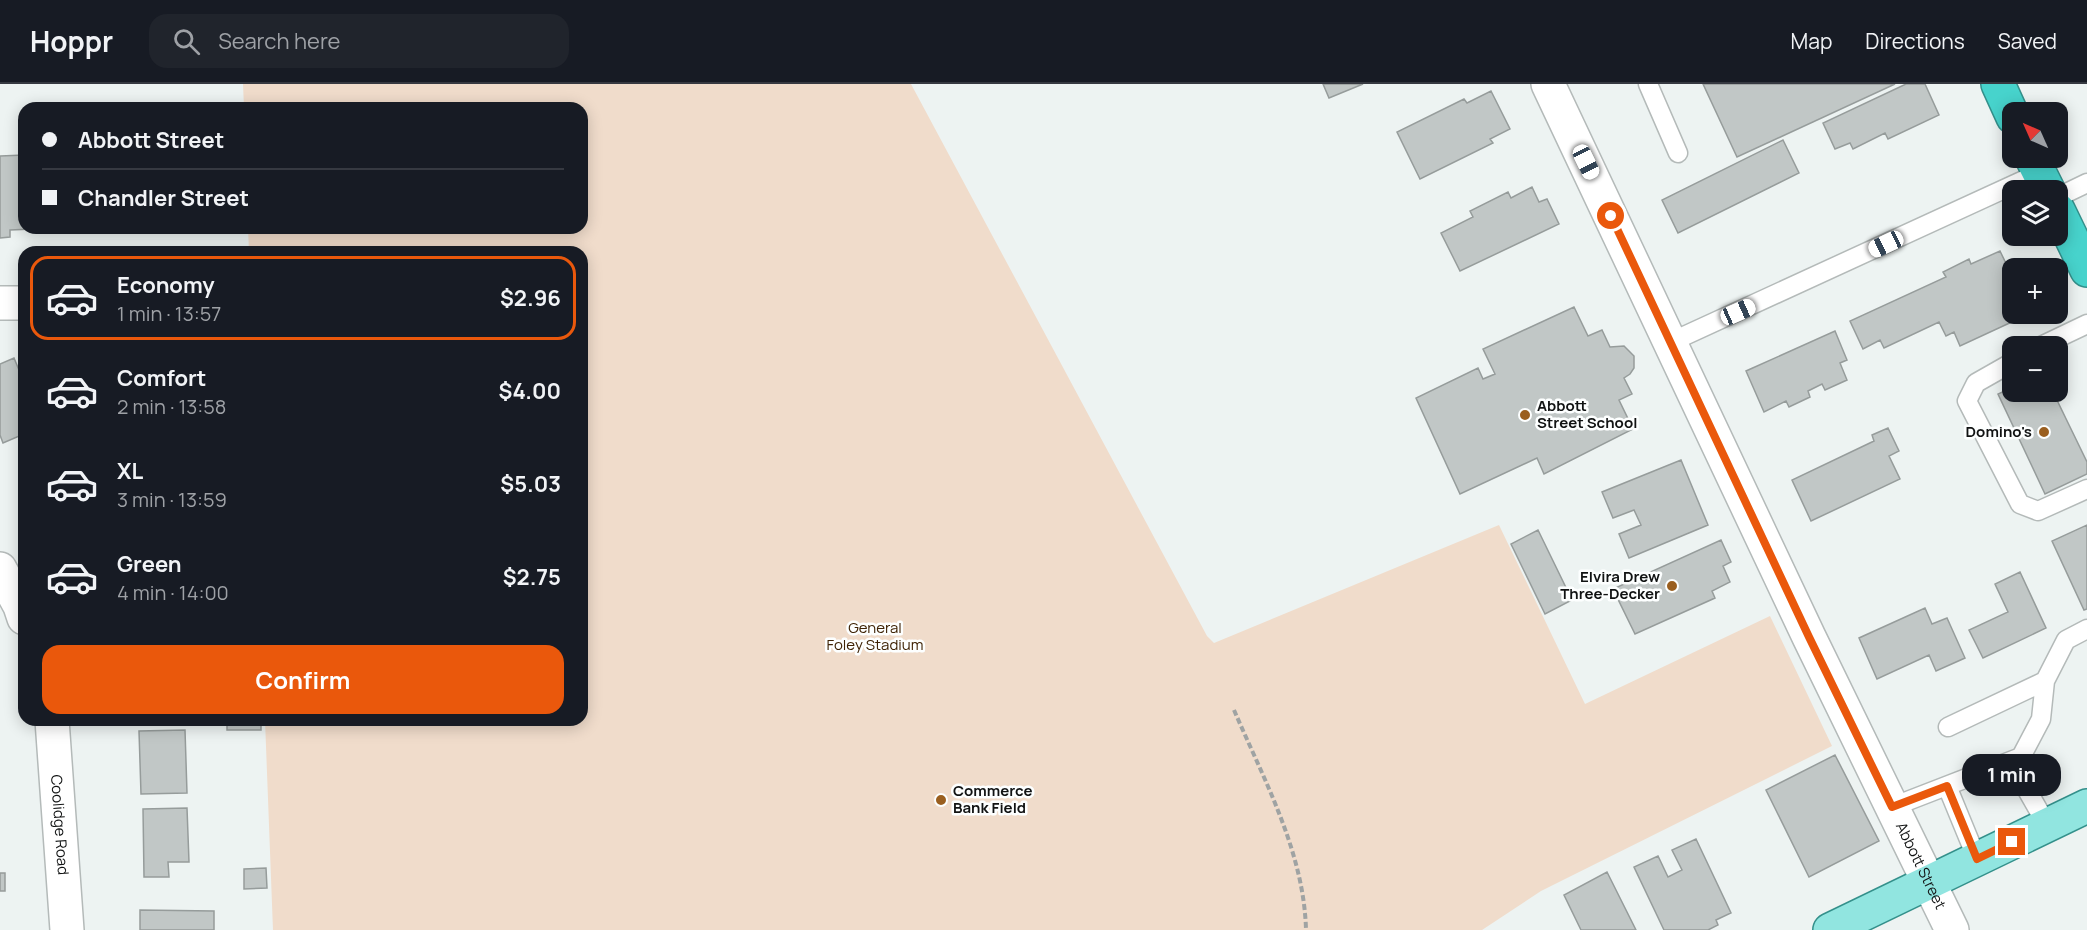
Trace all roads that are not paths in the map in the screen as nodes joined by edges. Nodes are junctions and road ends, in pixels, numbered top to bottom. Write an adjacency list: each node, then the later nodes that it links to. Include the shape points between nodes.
1 (1548, 84): 14 (street, Abbott Street)
2 (1648, 84): 5 (lane)
3 (1998, 84): 4 (highway)
4 (2006, 102)
5 (1678, 153)
6 (2044, 179): 7 (lane); 14 (lane)
7 (2087, 183)
8 (2068, 231): 9 (highway)
9 (2087, 270)
10 (0, 303): 11 (street)
11 (18, 303)
12 (2087, 324): 13 (lane)
13 (2062, 336)
14 (1671, 342): 26 (street, Abbott Street)
15 (2002, 368): 16 (lane, via 1976,383 1967,401 2020,504 2038,511)
16 (2087, 489)
17 (0, 569): 18 (street)
18 (18, 602)
19 (2087, 629): 20 (lane, via 2066,640)
20 (2045, 681): 22 (lane); 23 (lane, via 2041,719)
21 (52, 726): 30 (street, Coolidge Road)
22 (1948, 726)
23 (2021, 757): 24 (lane); 27 (lane, via 2027,790)
24 (1947, 786): 26 (lane); 28 (lane)
25 (2087, 806): 27 (main road)
26 (1892, 807): 29 (street, Abbott Street)
27 (2047, 825): 28 (main road)
28 (1977, 859): 29 (main road)
29 (1929, 882): 31 (main road); 32 (street, Abbott Street)
30 (67, 930)
31 (1830, 930)
32 (1952, 930)

